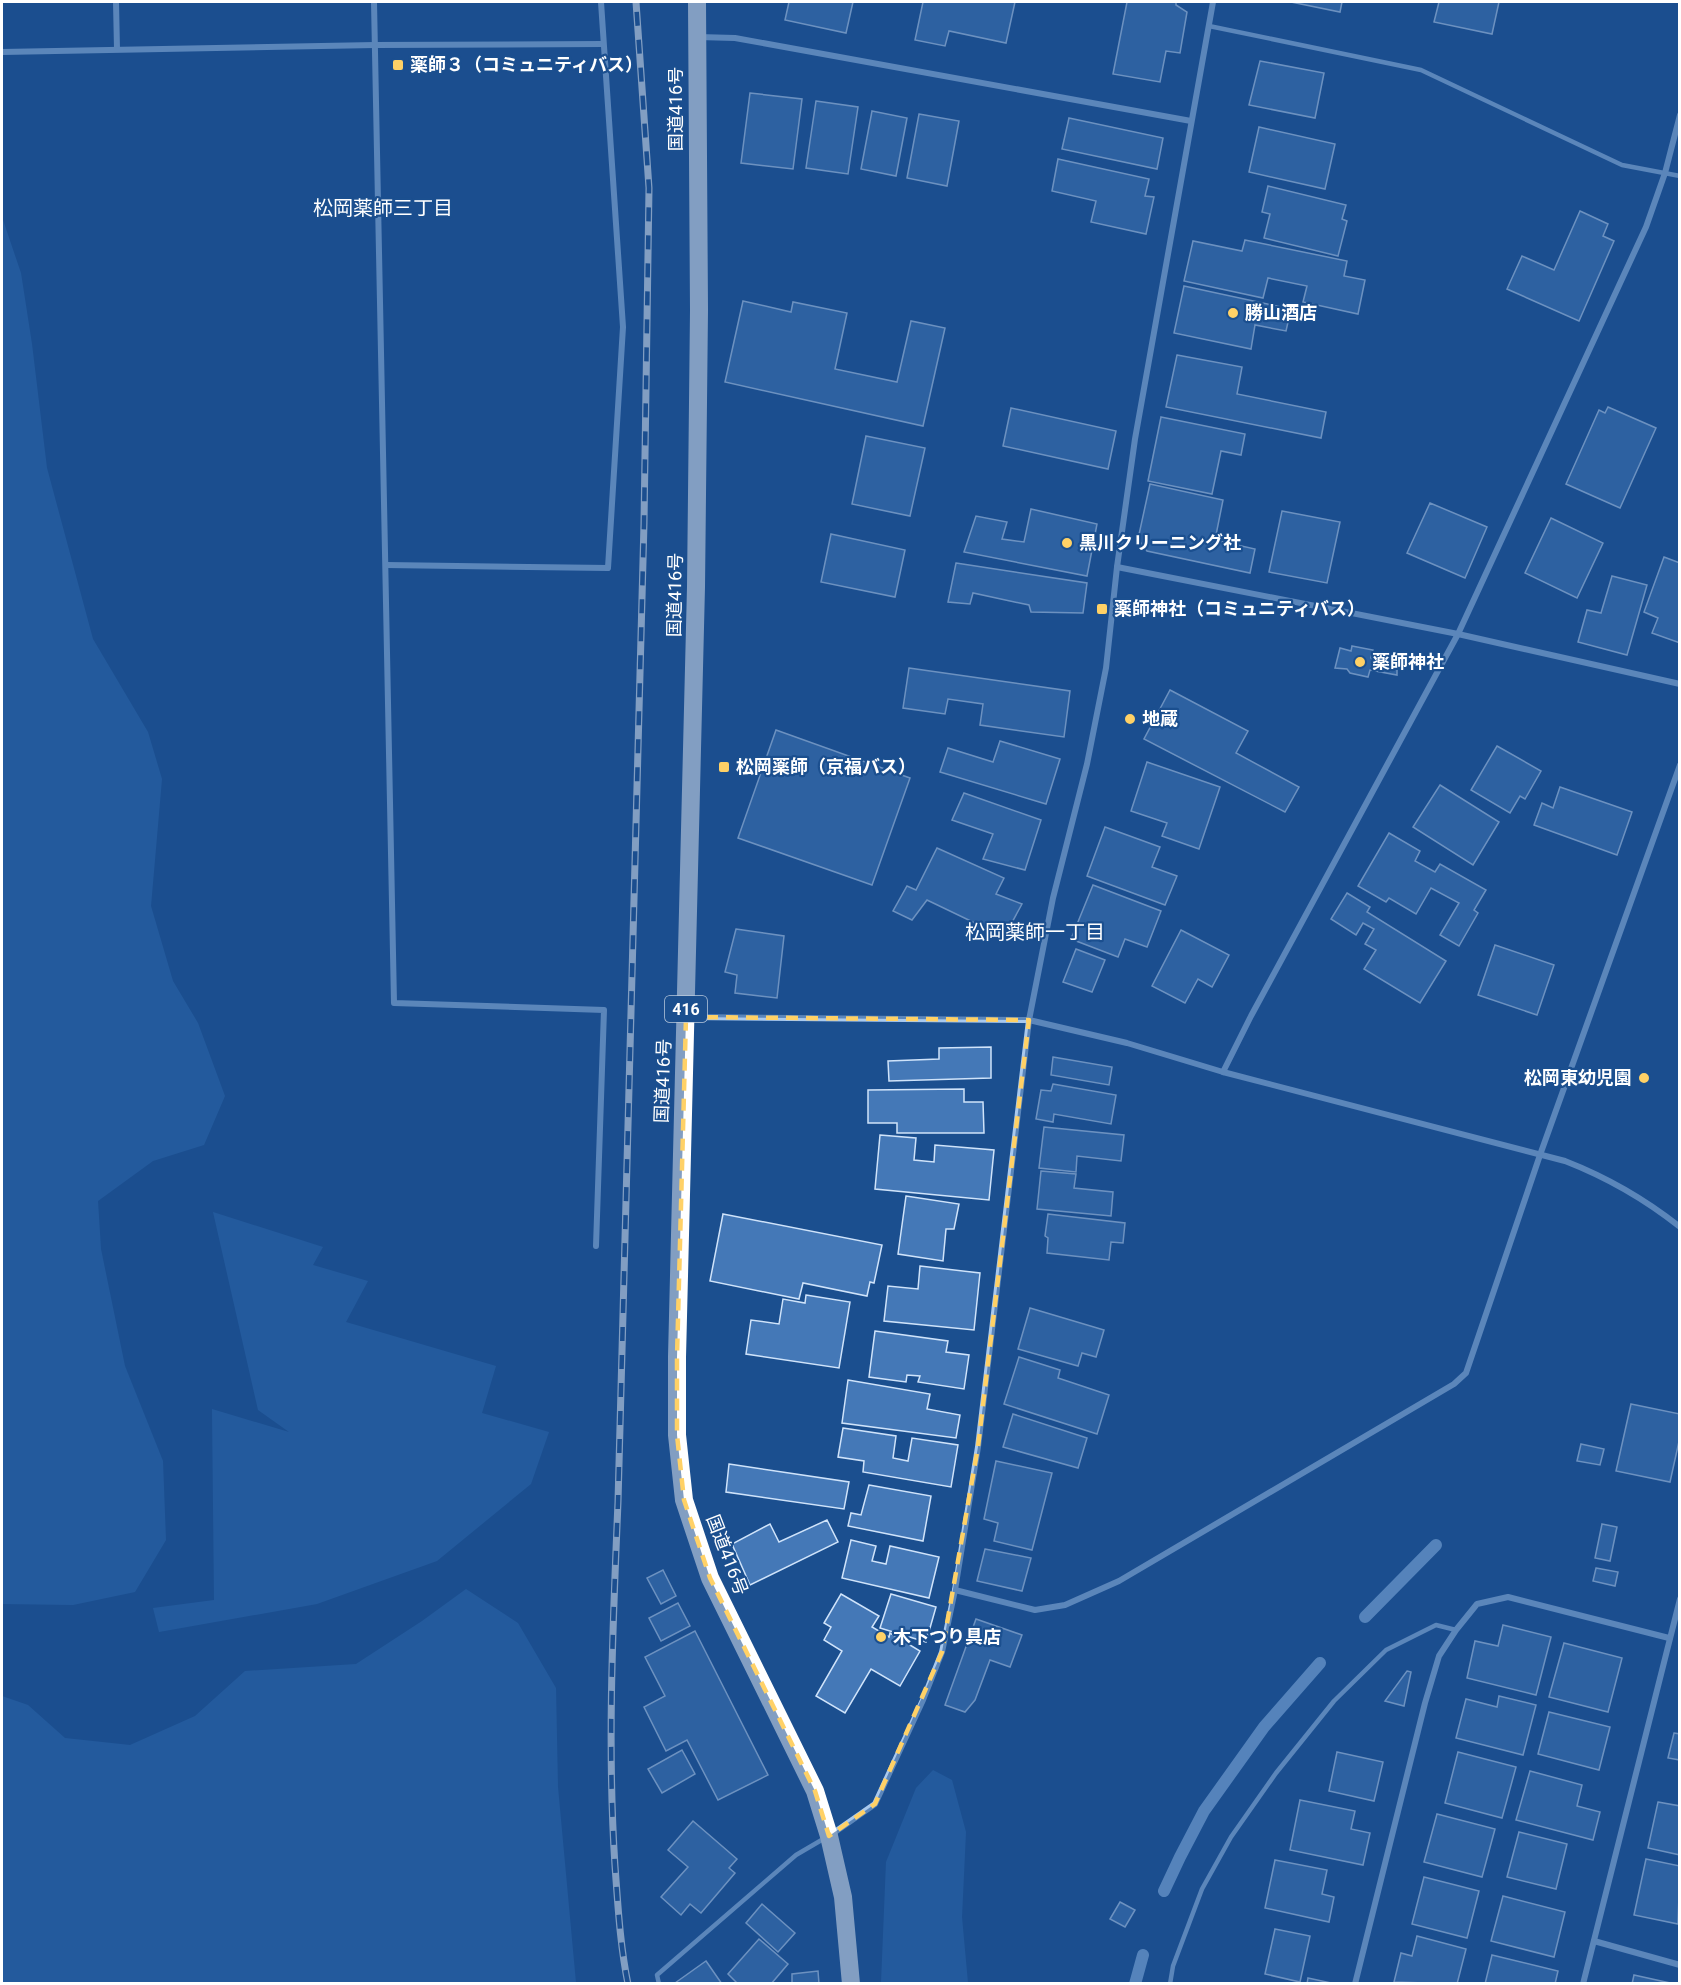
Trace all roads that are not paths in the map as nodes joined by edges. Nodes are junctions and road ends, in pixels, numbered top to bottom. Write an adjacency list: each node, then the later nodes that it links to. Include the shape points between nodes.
1 (116, 2): 10 (street)
2 (374, 2): 9 (street)
3 (602, 2): 8 (street)
4 (697, 2): 7 (highway, 国道416号 / 416)
5 (1213, 2): 6 (street)
6 (1209, 26): 13 (street); 14 (lane, via 1421,70 1622,165)
7 (697, 37): 13 (street, via 735,38); 21 (highway, 国道416号 / 416, via 699,322)
8 (603, 44): 9 (street); 16 (street, via 622,327 608,568)
9 (375, 45): 10 (street); 16 (street)
10 (117, 49): 11 (street)
11 (2, 52)
12 (1680, 115): 14 (street)
13 (1191, 120): 17 (street)
14 (1665, 173): 15 (lane); 18 (street, via 1646,227)
15 (1680, 176)
16 (386, 565): 26 (street, via 394,1003 604,1010)
17 (1117, 567): 18 (street); 22 (street, via 1106,668)
18 (1458, 634): 19 (street); 23 (street)
19 (1680, 684)
20 (1680, 765): 24 (street)
21 (686, 1017): 22 (street); 31 (highway, 国道416号 / 416, via 677,1357 677,1435 684,1500 710,1578 815,1791)
22 (1029, 1020): 23 (street, via 1127,1043); 27 (street, via 978,1447)
23 (1223, 1072): 24 (street)
24 (1540, 1155): 25 (street, via 1595,1173); 27 (street, via 1466,1373 1454,1384 1119,1581 1065,1605 1035,1610)
25 (1680, 1227)
26 (596, 1246)
27 (955, 1590): 31 (street, via 942,1652 875,1804)
28 (1680, 1599): 30 (street)
29 (1456, 1630): 30 (street, via 1477,1604 1508,1598); 36 (lane, via 1436,1625 1386,1650 1334,1701 1231,1837 1202,1889); 37 (street, via 1439,1656 1425,1703)
30 (1670, 1638): 32 (street)
31 (829, 1836): 34 (lane, via 796,1855 657,1976); 35 (highway, 国道416号 / 416, via 843,1897)
32 (1594, 1941): 33 (street); 38 (street)
33 (1680, 1965)
34 (659, 1983)
35 (850, 1983)
36 (1170, 1983)
37 (1354, 1983)
38 (1583, 1983)

